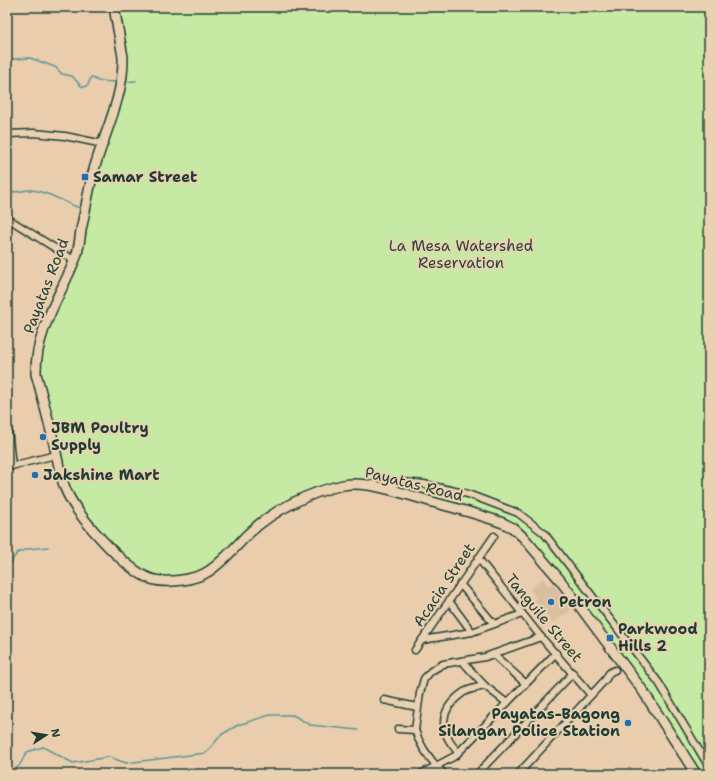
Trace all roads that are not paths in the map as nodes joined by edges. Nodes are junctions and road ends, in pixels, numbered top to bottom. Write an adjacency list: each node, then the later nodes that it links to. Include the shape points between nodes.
1 (114, 7): 3 (main road, Payatas Road, via 123,64 116,106)
2 (7, 134): 3 (street, via 34,132)
3 (103, 144): 5 (main road, Payatas Road, via 92,177)
4 (7, 218): 5 (street)
5 (74, 260): 7 (main road, Payatas Road, via 43,330 36,361 36,374)
6 (7, 419): 8 (street)
7 (56, 455): 8 (street); 9 (main road, Payatas Road, via 65,489 76,508 107,546 140,574 166,581 189,579 208,572 265,520 297,501 344,485 358,484)
8 (10, 466)
9 (380, 488): 23 (main road, Payatas Road, via 490,518 513,528 560,580); 35 (street, via 402,482 468,494 518,513 544,533 659,683)
10 (494, 536): 11 (street, Acacia Street)
11 (478, 558): 12 (street, Acacia Street); 14 (street, Tanguile Street)
12 (460, 584): 13 (street, Acacia Street); 15 (street)
13 (449, 601): 16 (street); 18 (street, Acacia Street)
14 (522, 614): 15 (street); 17 (street, Tanguile Street)
15 (494, 624): 16 (street)
16 (472, 632): 18 (street)
17 (541, 637): 20 (street, Tanguile Street); 21 (street)
18 (422, 640): 19 (street, Acacia Street)
19 (415, 650)
20 (556, 653): 24 (street, Tanguile Street); 25 (street)
21 (494, 654): 22 (street); 25 (street)
22 (463, 662): 26 (street); 30 (street, via 443,664 431,671 424,679)
23 (623, 663): 27 (street, via 609,673); 40 (main road, Payatas Road)
24 (572, 673): 27 (street, Tanguile Street); 38 (street)
25 (525, 683): 29 (street)
26 (485, 686): 29 (street); 33 (street, via 465,692 450,706 445,716 444,731)
27 (591, 695): 39 (street)
28 (384, 700): 30 (street)
29 (506, 703): 33 (street)
30 (417, 707): 32 (street)
31 (398, 729): 32 (street)
32 (415, 730): 34 (street, via 419,741)
33 (458, 752): 34 (street)
34 (436, 766): 36 (street); 37 (street)
35 (709, 767)
36 (421, 774)
37 (444, 774)
38 (477, 774)
39 (518, 774)
40 (696, 774)

